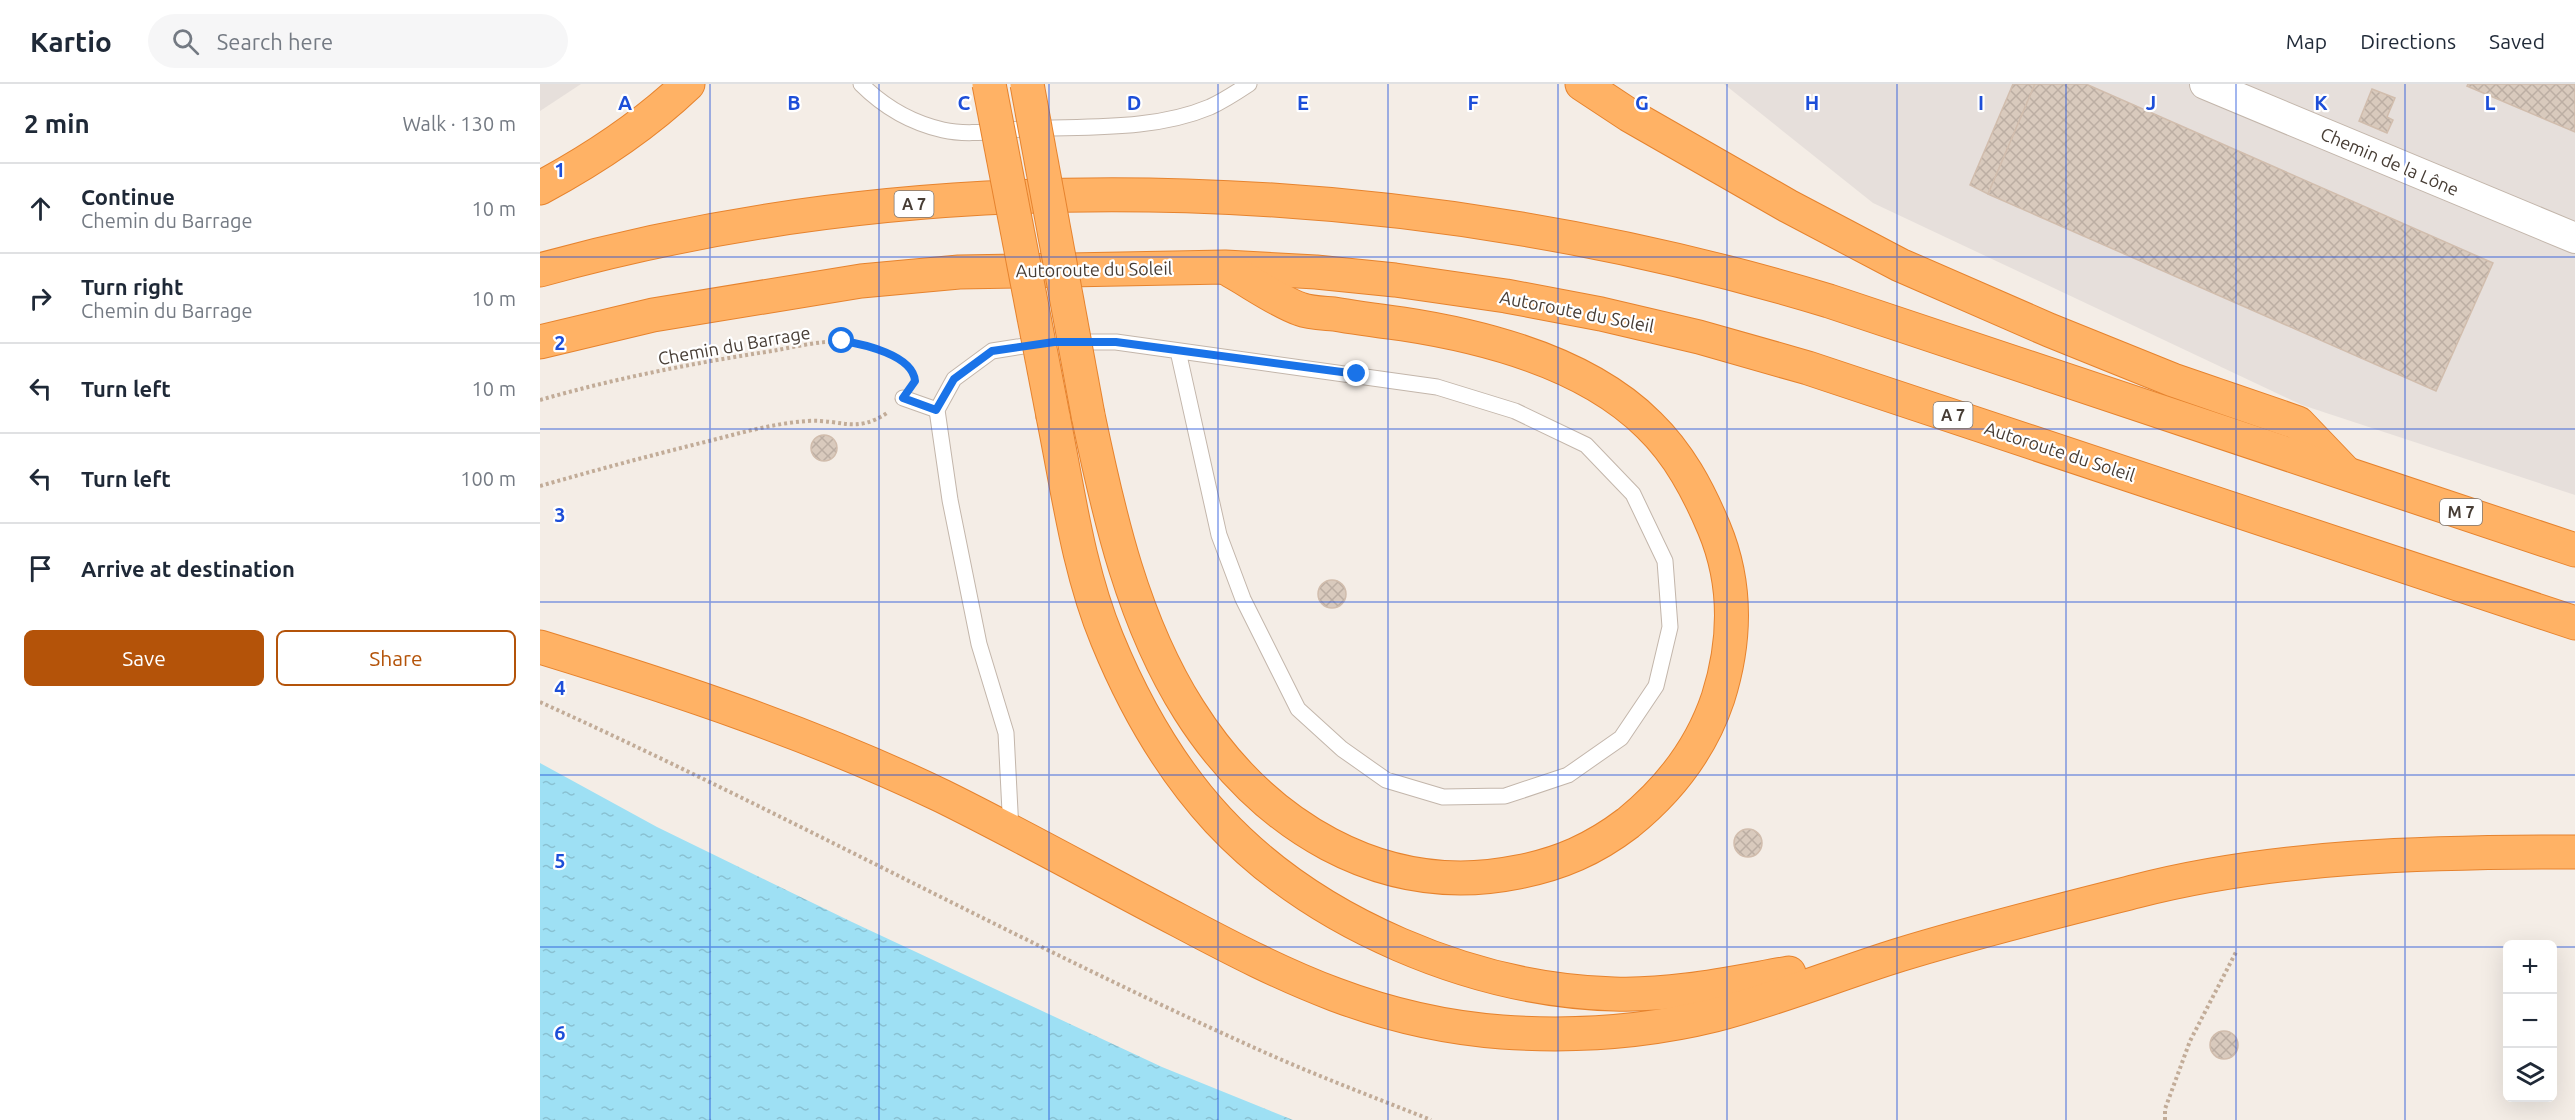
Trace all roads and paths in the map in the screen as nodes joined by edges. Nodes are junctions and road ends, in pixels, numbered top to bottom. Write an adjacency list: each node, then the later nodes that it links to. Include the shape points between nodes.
1 (688, 84): 8 (highway, via 649,118)
2 (861, 84): 5 (lane, via 884,104 913,120 957,132 1122,125 1169,119 1210,106)
3 (989, 84): 26 (highway, bridge, via 1090,590 1128,687 1152,732 1205,805 1243,846 1300,891 1362,926 1435,958 1533,986 1615,994 1661,993)
4 (1027, 84): 10 (highway, bridge, via 1088,415 1118,544 1173,683 1201,728 1244,780 1290,819 1365,861 1400,873 1482,879 1542,867 1598,844 1645,809 1685,765 1713,714 1729,655 1732,596 1718,538 1689,475 1651,426 1580,377 1483,341 1422,327 1300,309)
5 (1249, 84)
6 (1582, 84): 17 (highway, via 1778,200 1900,265 2173,380 2298,423)
7 (2205, 84): 9 (street, Chemin de la Lône)
8 (540, 188)
9 (2575, 238)
10 (1225, 267): 12 (highway, Autoroute du Soleil / A 7, via 960,272 861,281 653,315); 20 (highway, Autoroute du Soleil / A 7, via 1395,280 1601,314 1699,337 1878,390)
11 (540, 270): 17 (highway, A 7, via 787,218 950,200 1038,195 1180,197 1406,211 1634,250 1744,275)
12 (540, 342)
13 (1178, 351): 13 (lane, via 1437,387 1515,411 1586,445 1633,494 1665,561 1670,627 1656,686 1621,738 1568,775 1505,796 1443,797 1386,780 1342,749 1298,709 1243,598 1219,535); 16 (lane, via 1116,342 1054,342 992,351 954,379)
14 (903, 398): 15 (path, Chemin du Barrage, via 915,381 913,372 882,351 842,341 642,375); 16 (lane); 18 (path, Chemin du Barrage, via 867,424 820,421 773,426)
15 (540, 400)
16 (936, 410): 23 (lane, via 978,644 1006,733)
17 (2347, 474): 19 (highway, M 7)
18 (540, 486)
19 (2575, 550)
20 (2575, 623)
21 (540, 647): 23 (highway, via 729,707 801,735 942,796)
22 (540, 702): 27 (path, via 643,748 1062,957 1267,1054)
23 (1011, 832): 26 (highway, via 1273,970 1346,1000 1441,1025 1553,1035 1601,1034 1661,1025 1716,1015)
24 (2575, 852): 26 (highway, via 2374,857 2248,870 2144,889)
25 (2236, 952): 28 (path, via 2190,1041 2165,1109)
26 (1905, 953)
27 (1431, 1120)
28 (2165, 1120)

